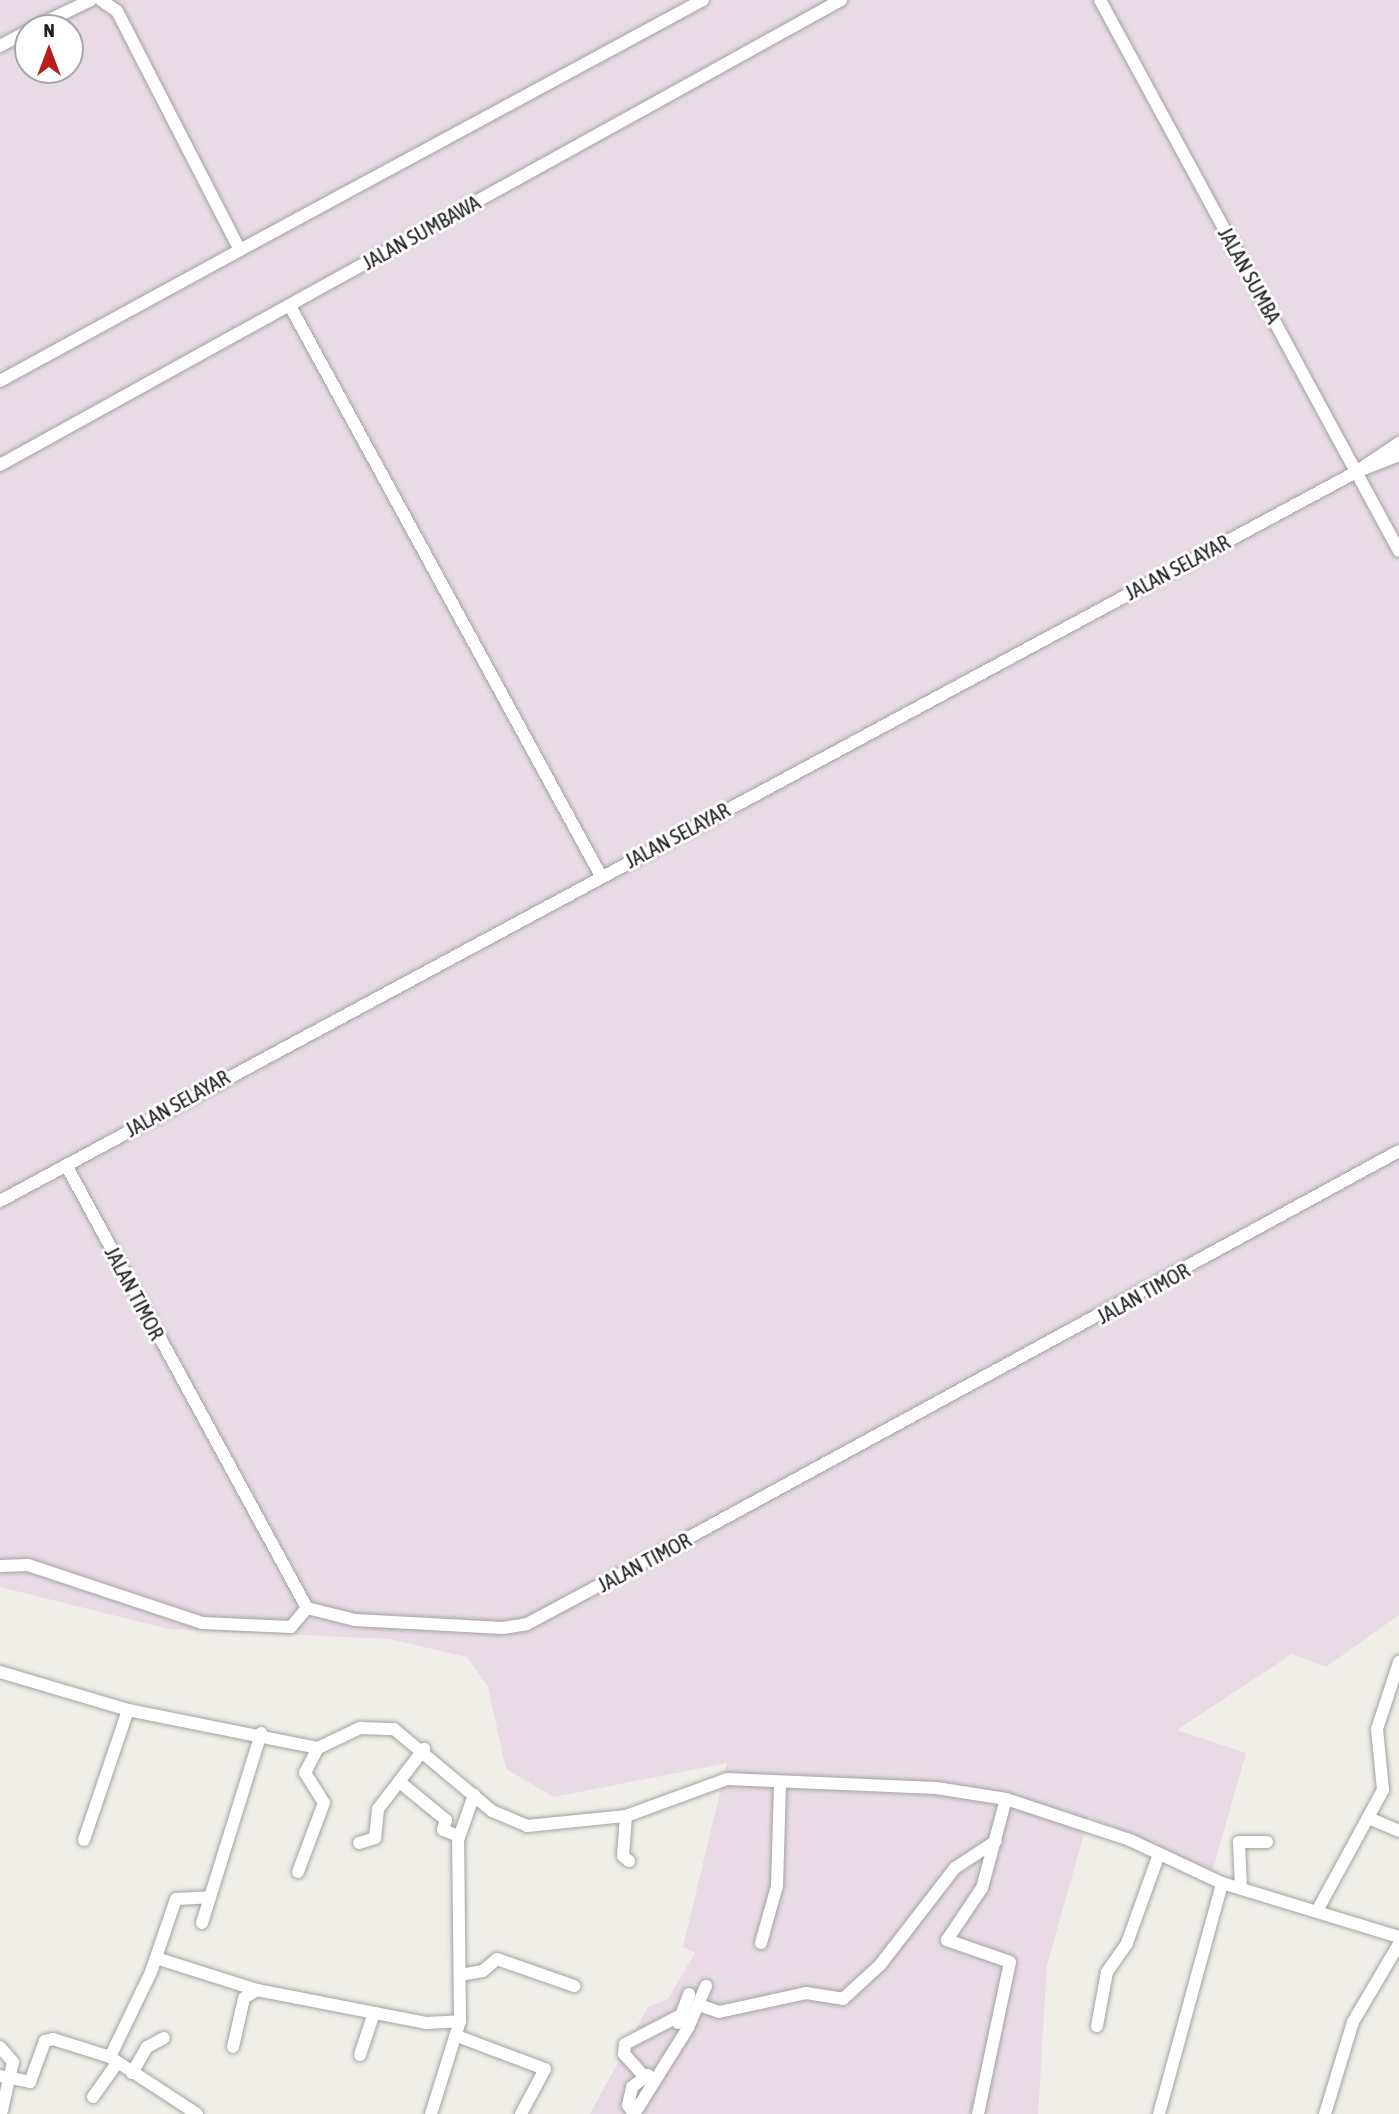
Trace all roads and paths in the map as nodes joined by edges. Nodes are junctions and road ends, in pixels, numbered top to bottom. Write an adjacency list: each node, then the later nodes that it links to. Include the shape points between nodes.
1 (91, 0): 6 (street)
2 (101, 0): 7 (street, via 117,11)
3 (703, 0): 7 (street)
4 (841, 0): 8 (street, JALAN SUMBAWA)
5 (1100, 0): 13 (street, JALAN SUMBA)
6 (62, 14)
7 (240, 250): 9 (street)
8 (290, 306): 12 (street, JALAN SUMBAWA); 15 (street)
9 (0, 381)
10 (1399, 443): 13 (street, JALAN SELAYAR)
11 (1399, 455): 13 (street, JALAN SELAYAR)
12 (0, 465)
13 (1356, 472): 14 (street, JALAN SUMBA); 15 (street, JALAN SELAYAR)
14 (1399, 551)
15 (601, 876): 17 (street, JALAN SELAYAR)
16 (1399, 1151): 20 (street, JALAN TIMOR, via 522,1626 355,1620)
17 (66, 1165): 18 (street, JALAN SELAYAR); 20 (street, JALAN TIMOR)
18 (0, 1201)
19 (0, 1566): 20 (street, via 28,1565 202,1623 291,1627)
20 (307, 1608)
21 (1399, 1662): 23 (street)
22 (0, 1672): 24 (street)
23 (1396, 1677): 33 (street, via 1377,1729 1383,1790)
24 (128, 1710): 25 (street); 36 (street)
25 (261, 1733): 26 (street); 45 (street)
26 (318, 1748): 27 (street, via 378,1725 403,1732); 42 (street, via 305,1773 324,1803)
27 (424, 1749): 29 (street); 30 (street)
28 (780, 1782): 31 (street, via 936,1788); 32 (street, via 705,1783); 49 (street, via 777,1886)
29 (402, 1784): 35 (street, via 446,1820 443,1830); 38 (street, via 394,1782 378,1810 375,1838)
30 (474, 1796): 32 (street, via 500,1817 527,1826); 35 (street)
31 (1006, 1798): 37 (street); 40 (street)
32 (626, 1816): 41 (street, via 623,1856)
33 (1371, 1819): 34 (street); 46 (street, via 1340,1862)
34 (1399, 1831)
35 (459, 1836): 52 (street)
36 (84, 1840)
37 (996, 1841): 57 (street, via 955,1868 880,1965 843,1999 799,1994 719,2012); 78 (street, via 982,1888 947,1940 1011,1966)
38 (359, 1843)
39 (1268, 1843): 44 (street, via 1239,1842)
40 (1158, 1854): 43 (street); 61 (street, via 1126,1943 1107,1972)
41 (629, 1861)
42 (298, 1872)
43 (1222, 1882): 44 (street); 79 (street)
44 (1241, 1888): 46 (street)
45 (210, 1897): 47 (street); 51 (street, via 177,1897)
46 (1317, 1911): 48 (street)
47 (202, 1923)
48 (1399, 1937)
49 (761, 1943)
50 (1399, 1944): 80 (street, via 1353,2022)
51 (156, 1958): 55 (street); 68 (street)
52 (460, 1976): 53 (street, via 483,1971 497,1959); 60 (street)
53 (574, 1986)
54 (706, 1986): 57 (street)
55 (257, 1990): 58 (street); 66 (street, via 244,1998)
56 (689, 1994): 59 (street)
57 (699, 2005): 62 (street)
58 (374, 2012): 60 (street); 67 (street)
59 (677, 2017): 62 (street); 70 (street, via 625,2044 624,2054)
60 (460, 2021): 63 (street)
61 (1097, 2026)
62 (688, 2028): 70 (street)
63 (457, 2036): 75 (street); 76 (street, via 545,2069)
64 (164, 2038): 69 (street, via 147,2047)
65 (0, 2047): 71 (street, via 13,2057)
66 (233, 2047)
67 (360, 2055)
68 (113, 2060): 69 (street); 71 (street, via 48,2039 30,2082); 72 (street)
69 (132, 2073): 74 (street)
70 (648, 2076): 77 (street)
71 (5, 2078): 73 (street)
72 (93, 2097)
73 (1, 2114)
74 (197, 2114)
75 (431, 2114)
76 (521, 2114)
77 (634, 2114)
78 (978, 2114)
79 (1159, 2114)
80 (1325, 2114)

